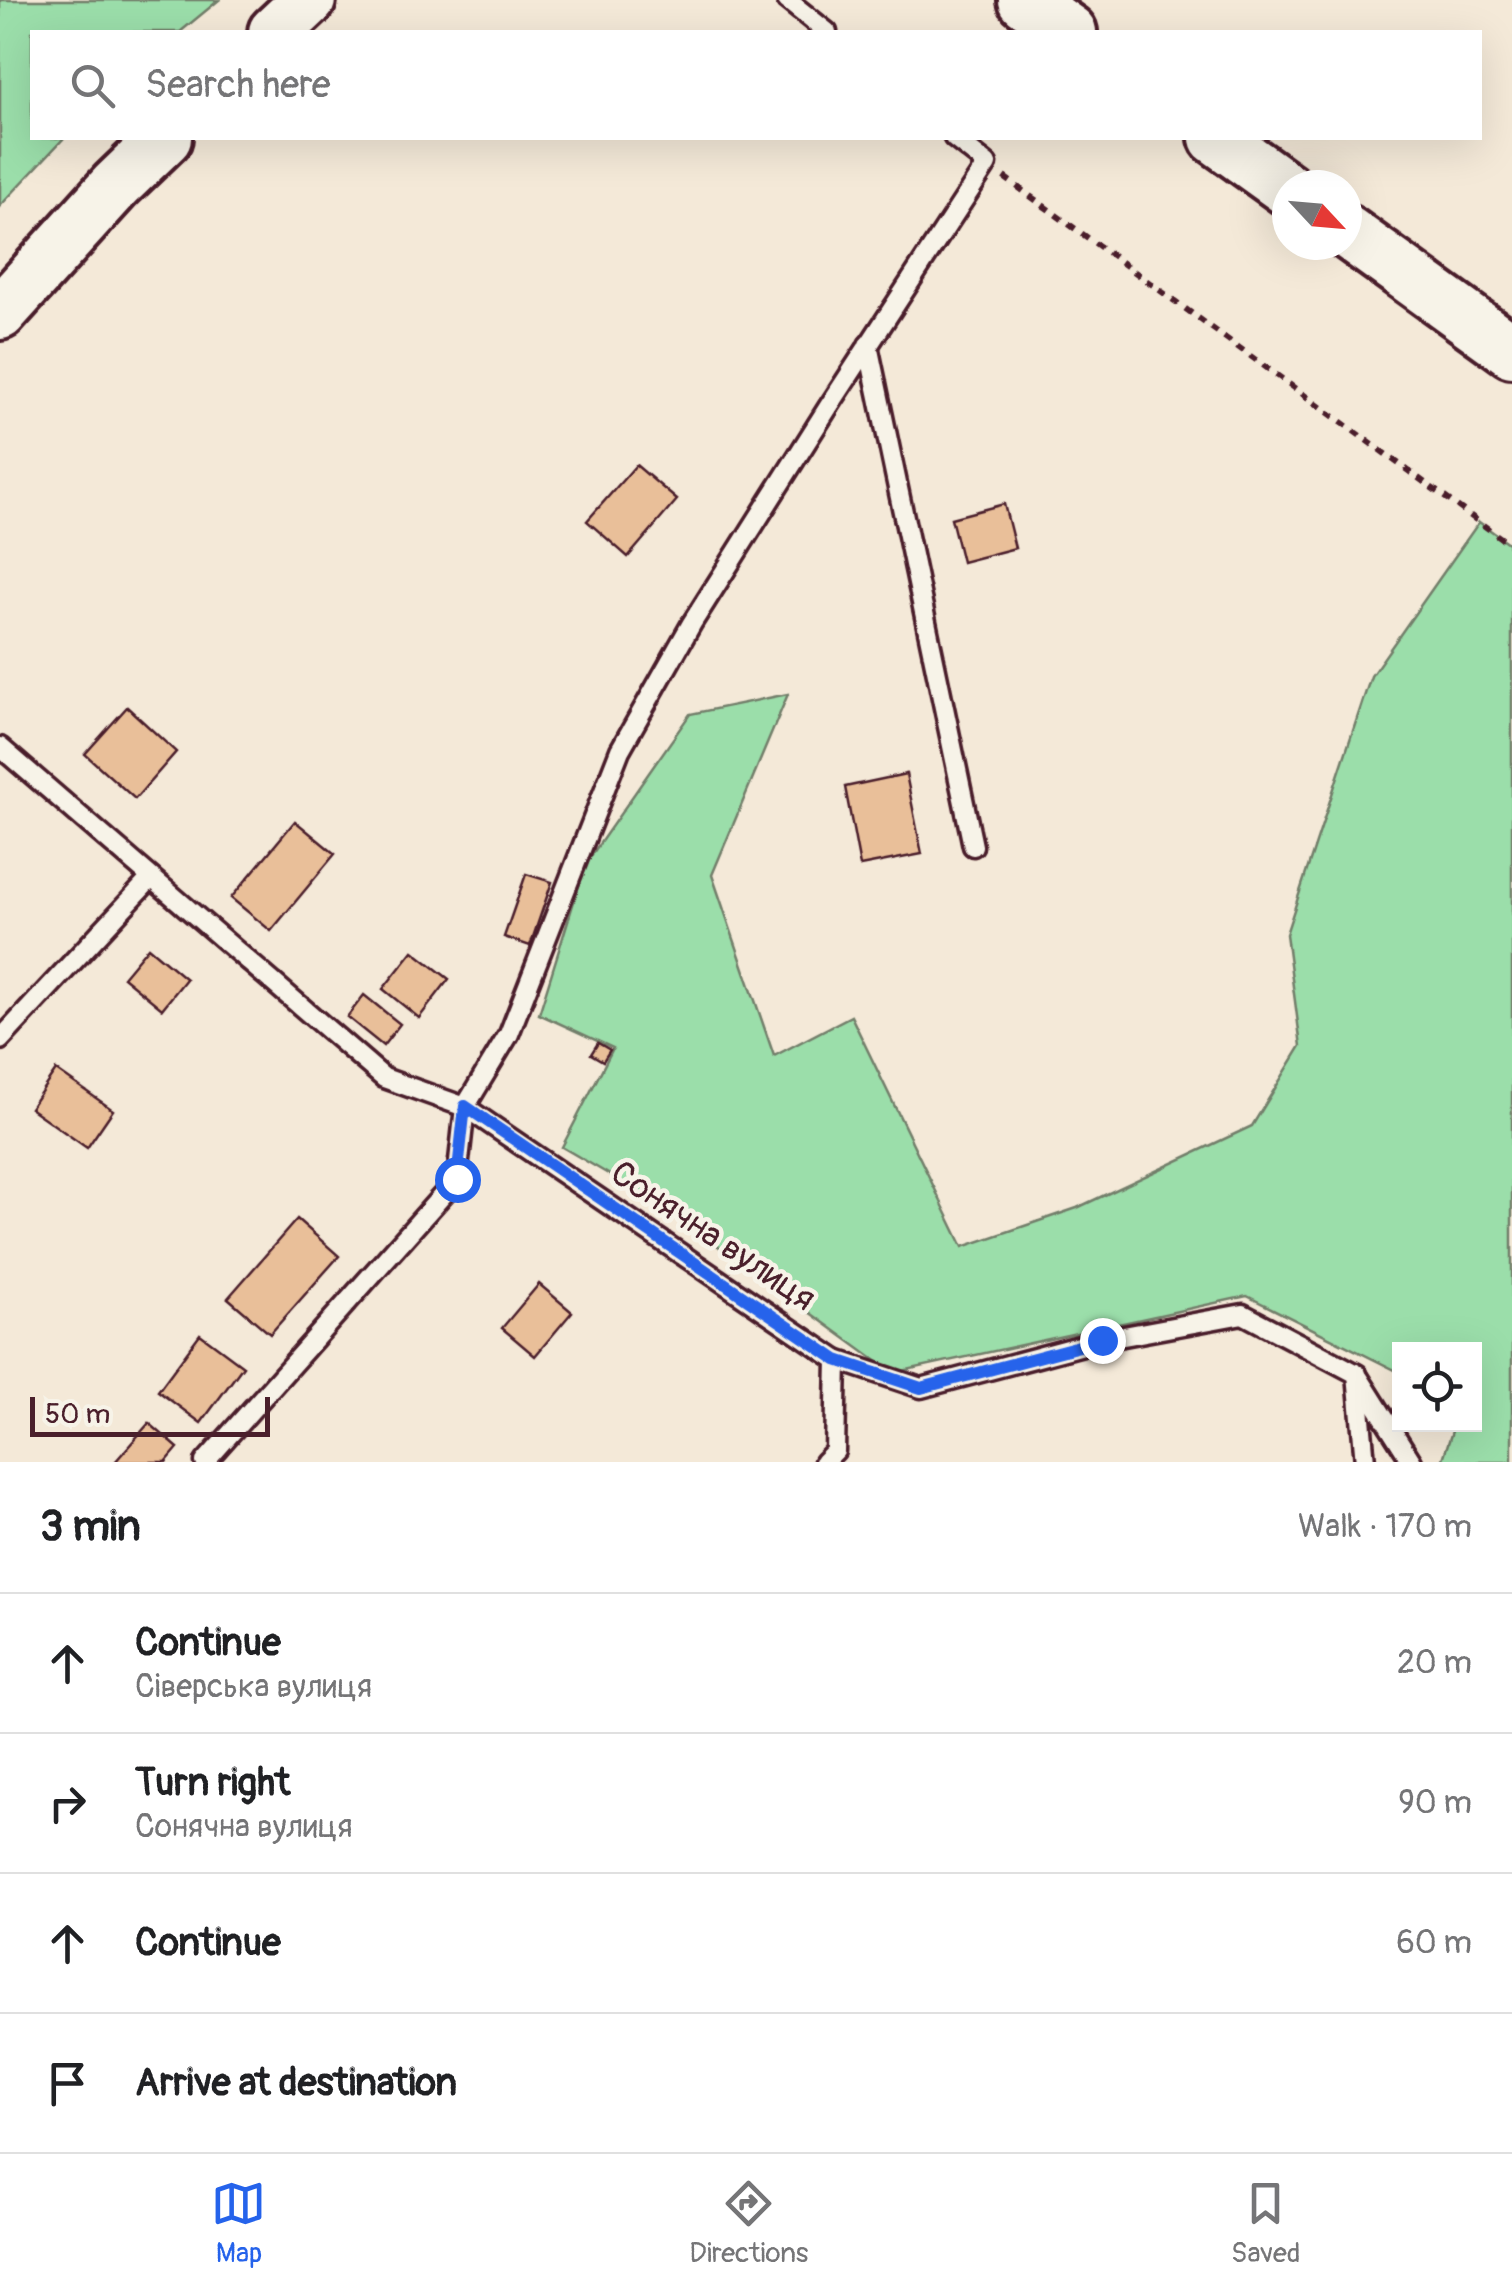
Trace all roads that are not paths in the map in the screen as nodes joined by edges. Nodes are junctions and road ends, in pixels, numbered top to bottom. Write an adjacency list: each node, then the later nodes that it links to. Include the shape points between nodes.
1 (309, 0): 4 (street)
2 (787, 0): 5 (lane)
3 (1025, 0): 6 (street)
4 (277, 30)
5 (824, 30)
6 (1067, 30)
7 (163, 140): 12 (street)
8 (957, 140): 13 (lane, via 987,164)
9 (1219, 140): 10 (street)
10 (1272, 178)
11 (1362, 243): 14 (street)
12 (0, 313)
13 (868, 345): 16 (lane); 19 (lane, via 620,750 509,1034)
14 (1512, 351)
15 (0, 747): 17 (lane, Сонячна вулиця)
16 (973, 846)
17 (151, 878): 18 (lane); 19 (lane, Сонячна вулиця, via 384,1078)
18 (0, 1040)
19 (465, 1106): 20 (lane, Сонячна вулиця); 22 (lane, via 457,1179)
20 (837, 1360): 21 (lane, Сонячна вулиця, via 921,1388 1102,1340 1243,1314); 23 (lane, via 835,1451)
21 (1357, 1374): 24 (lane); 25 (lane)
22 (205, 1462)
23 (824, 1462)
24 (1366, 1462)
25 (1412, 1462)

